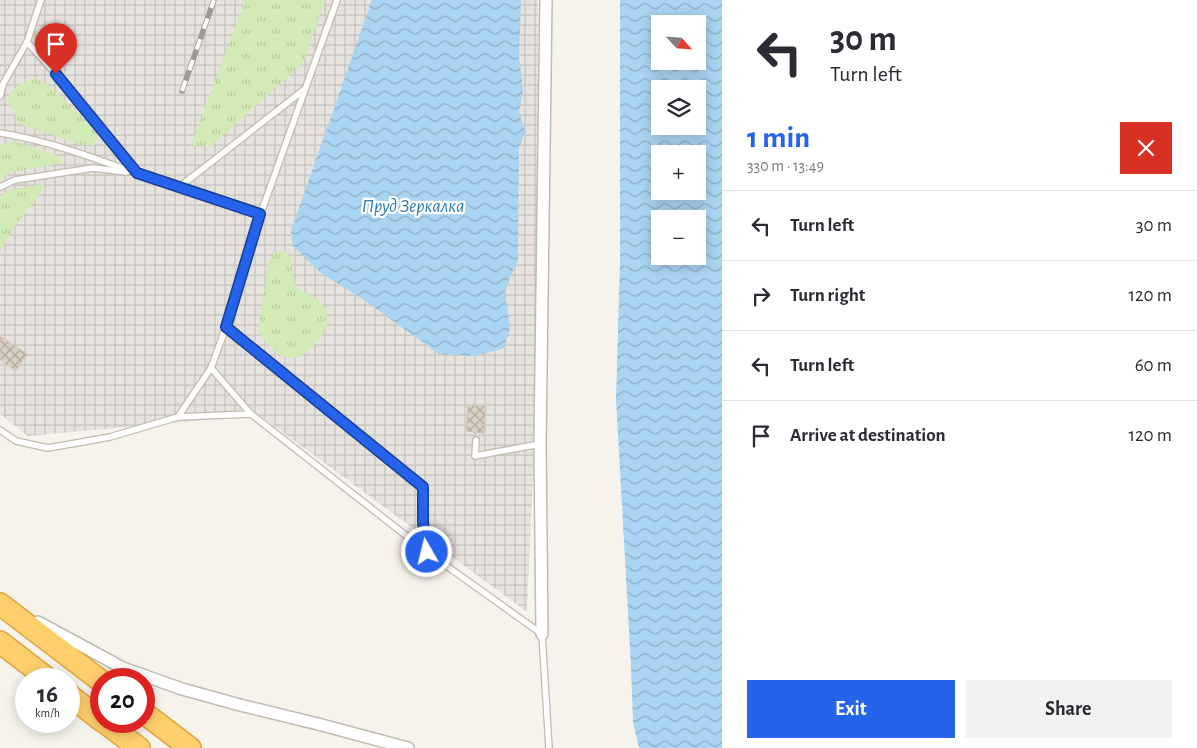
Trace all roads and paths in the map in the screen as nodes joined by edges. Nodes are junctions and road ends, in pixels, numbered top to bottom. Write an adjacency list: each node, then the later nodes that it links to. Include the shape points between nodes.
1 (41, 0): 4 (lane)
2 (337, 0): 5 (lane)
3 (546, 0): 18 (street)
4 (27, 42): 6 (lane, via 3,84); 8 (lane)
5 (306, 89): 10 (lane); 11 (lane)
6 (0, 96)
7 (0, 133): 8 (lane, via 70,150)
8 (137, 173): 9 (lane, via 93,168 15,180); 10 (lane)
9 (0, 187)
10 (178, 188): 11 (lane)
11 (260, 214): 12 (lane)
12 (226, 327): 13 (lane); 19 (lane, via 423,487)
13 (211, 368): 14 (lane); 15 (lane)
14 (251, 414): 15 (lane); 19 (lane)
15 (178, 417): 16 (lane, via 110,437 48,448 16,441)
16 (0, 430)
17 (476, 440): 18 (lane, via 474,456)
18 (540, 444): 21 (street)
19 (427, 552): 21 (lane)
20 (0, 603): 24 (highway); 31 (street, via 123,668 240,705)
21 (542, 634): 32 (lane)
22 (0, 642): 23 (highway)
23 (34, 668)
24 (90, 673)
25 (80, 703): 26 (highway)
26 (90, 711)
27 (155, 721): 30 (highway)
28 (119, 733): 29 (highway)
29 (138, 748)
30 (190, 748)
31 (408, 748)
32 (549, 748)

